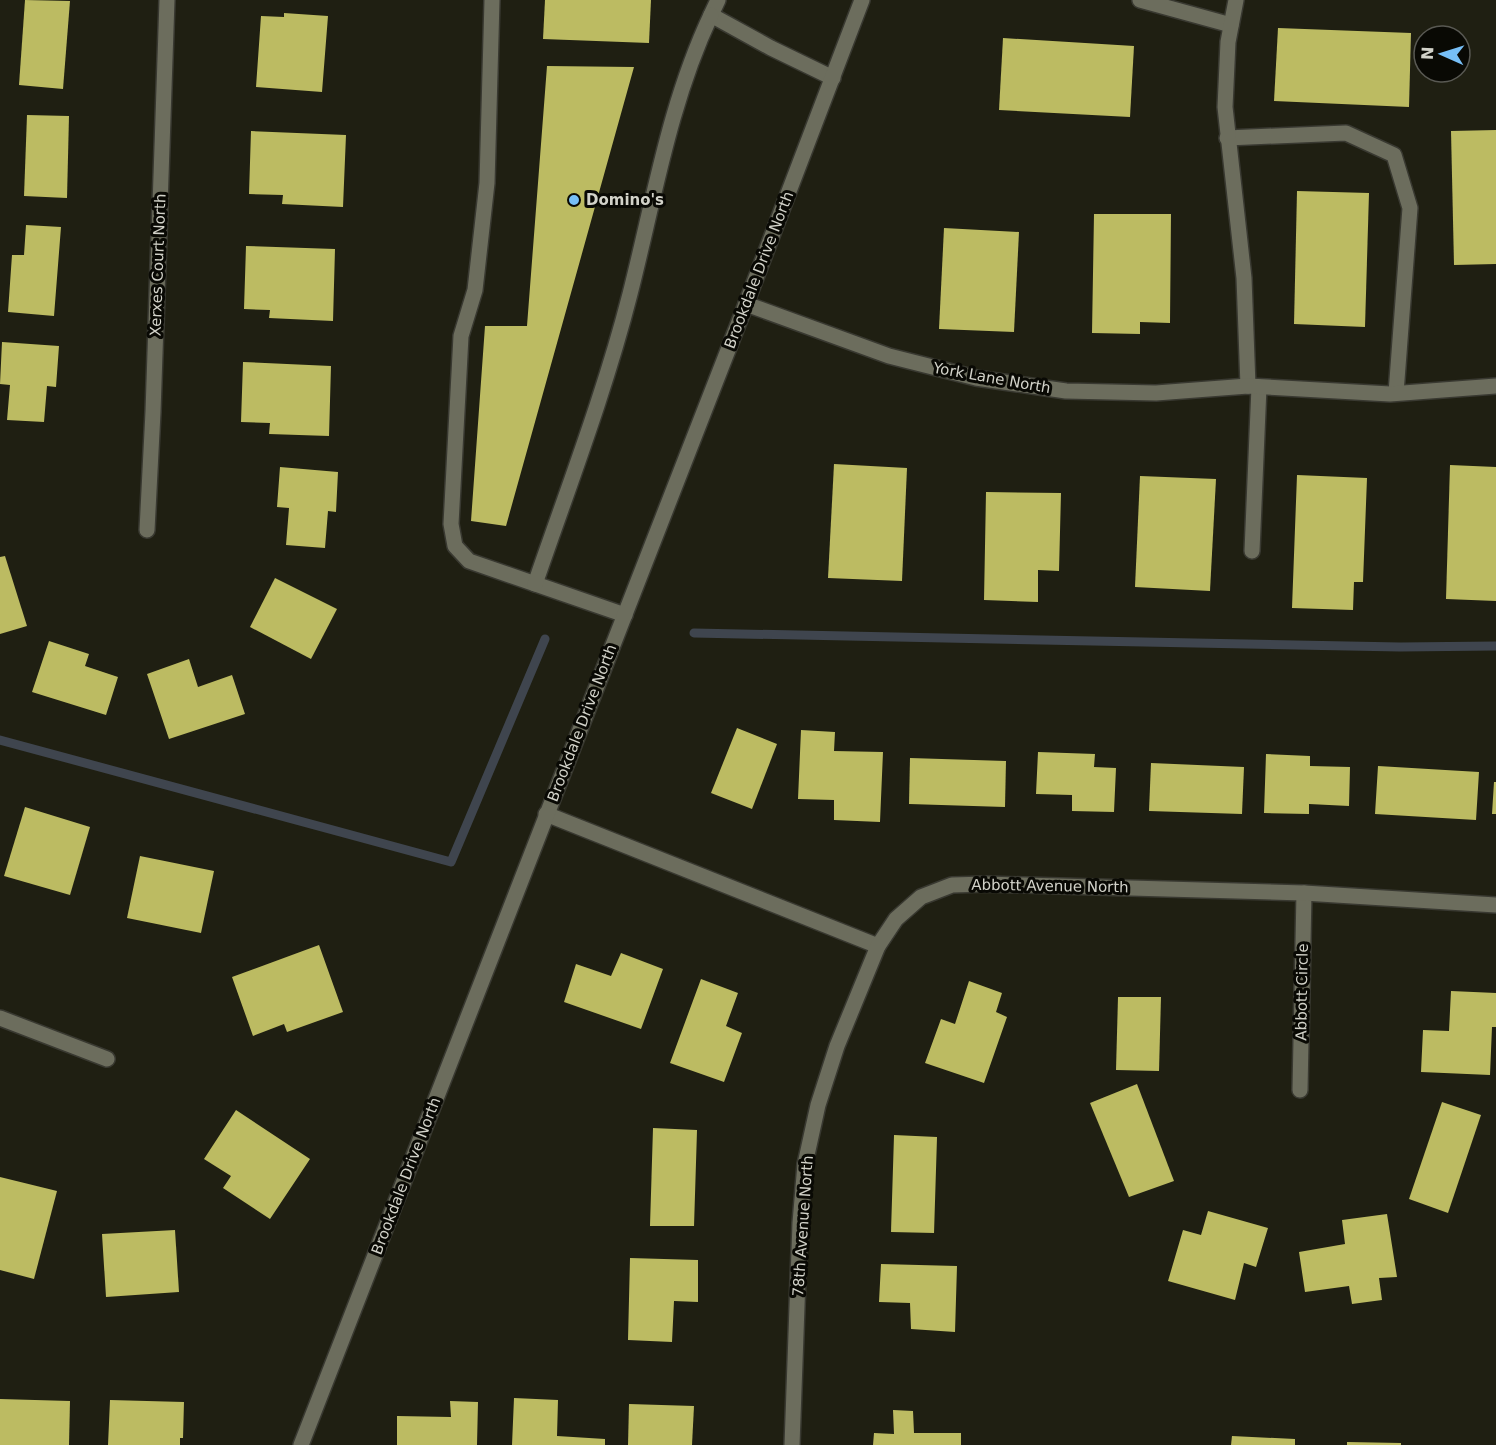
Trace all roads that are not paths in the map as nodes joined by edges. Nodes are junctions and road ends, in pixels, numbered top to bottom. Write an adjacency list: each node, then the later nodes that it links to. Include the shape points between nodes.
1 (167, 0): 15 (street, Xerxes Court North)
2 (492, 0): 17 (street, via 487,183 475,290 461,336 451,524 455,546 469,561)
3 (718, 0): 7 (street)
4 (862, 0): 9 (street, Brookdale Drive North)
5 (1140, 0): 8 (street)
6 (1236, 0): 8 (street)
7 (711, 15): 9 (street); 17 (street, via 695,49 671,123 630,296 600,397)
8 (1231, 25): 10 (street, via 1225,107)
9 (833, 78): 11 (street, Brookdale Drive North)
10 (1227, 138): 13 (street); 14 (street, via 1346,133 1394,155 1410,208)
11 (746, 304): 13 (street, York Lane North, via 889,357 976,378 1066,391 1156,393); 18 (street, Brookdale Drive North)
12 (1496, 386): 14 (street, York Lane North)
13 (1254, 387): 14 (street, York Lane North); 16 (street)
14 (1396, 393)
15 (147, 530)
16 (1252, 551)
17 (535, 584): 18 (street)
18 (625, 615): 19 (street, Brookdale Drive North)
19 (546, 814): 22 (street); 26 (street, Brookdale Drive North)
20 (1304, 893): 21 (street, Abbott Avenue North); 22 (street, Abbott Avenue North, via 952,885 921,897 896,919); 25 (street, Abbott Circle)
21 (1496, 905)
22 (878, 946): 27 (street, 78th Avenue North, via 837,1046 805,1164)
23 (0, 1018): 24 (street)
24 (107, 1059)
25 (1300, 1090)
26 (301, 1445)
27 (792, 1445)

